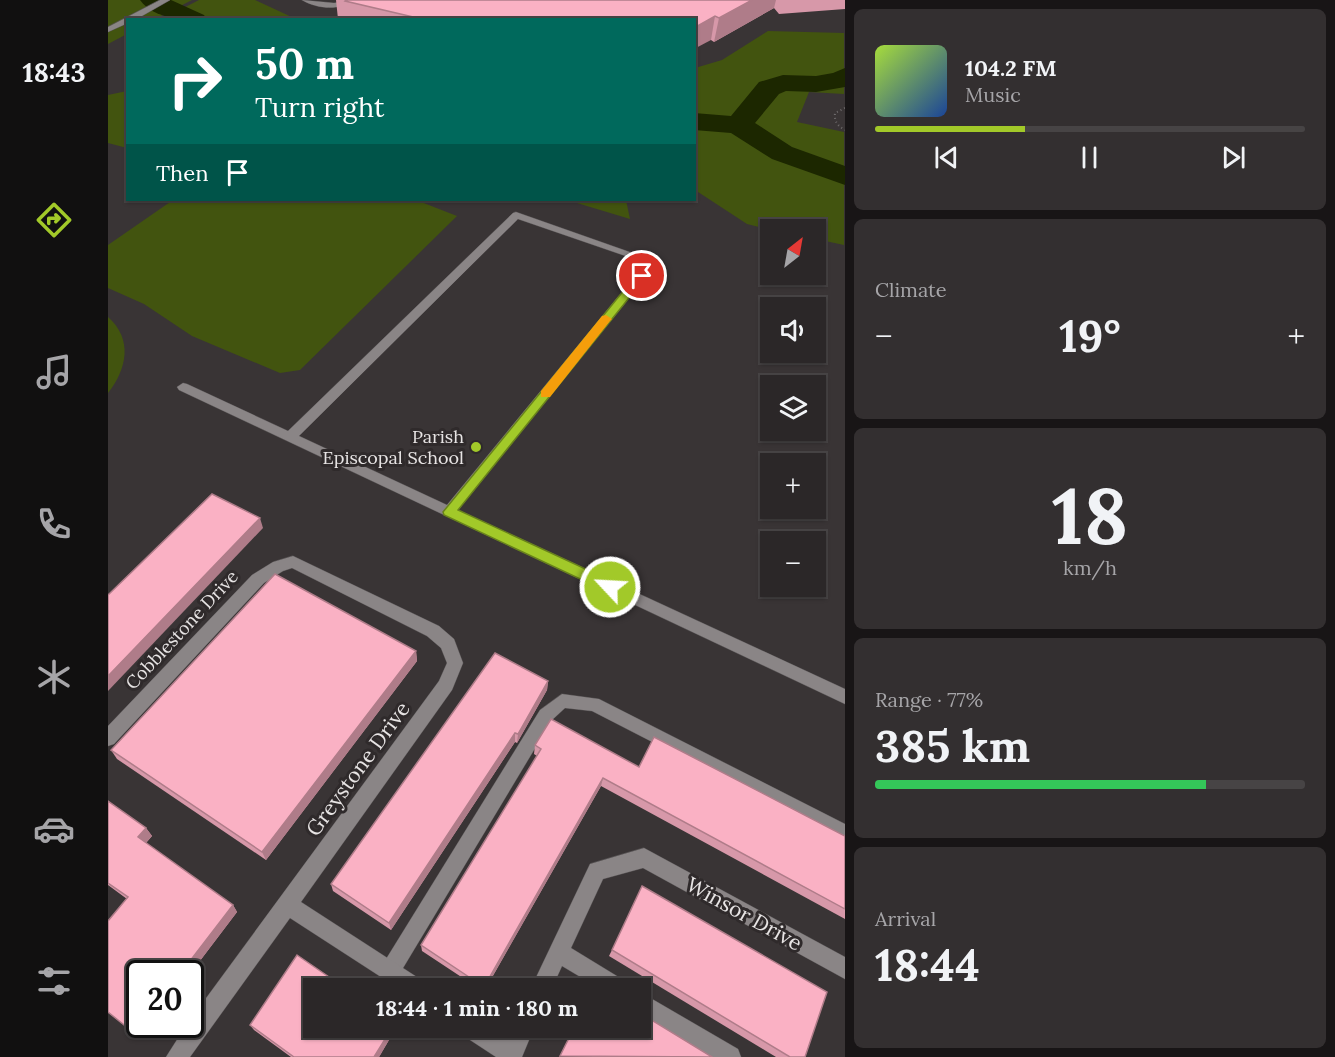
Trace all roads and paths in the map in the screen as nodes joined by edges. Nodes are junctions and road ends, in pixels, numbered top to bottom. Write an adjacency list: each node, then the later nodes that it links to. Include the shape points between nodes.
1 (166, 0): 4 (lane)
2 (306, 0): 3 (lane, via 331,6)
3 (351, 0)
4 (132, 18)
5 (126, 21): 6 (lane)
6 (108, 30)
7 (844, 108): 8 (path, via 835,113 834,119)
8 (844, 130)
9 (183, 387): 10 (lane)
10 (290, 437): 11 (lane); 11 (lane, via 516,215 653,262)
11 (449, 512): 13 (lane)
12 (293, 562): 14 (street, Cobblestone Drive, via 258,579); 16 (street, Greystone Drive, via 433,631 448,644 455,663 446,685)
13 (844, 697)
14 (108, 738)
15 (844, 833): 19 (lane, via 594,704 562,701 546,715)
16 (288, 904): 19 (street); 27 (street, Greystone Drive)
17 (558, 952): 18 (street, Winsor Drive, via 597,871 644,858); 21 (street); 22 (street)
18 (844, 969)
19 (390, 971): 20 (street)
20 (401, 978)
21 (546, 978)
22 (601, 978)
23 (651, 1009): 28 (street)
24 (486, 1038): 26 (street)
25 (519, 1038): 26 (street)
26 (511, 1056)
27 (177, 1057)
28 (730, 1057)

